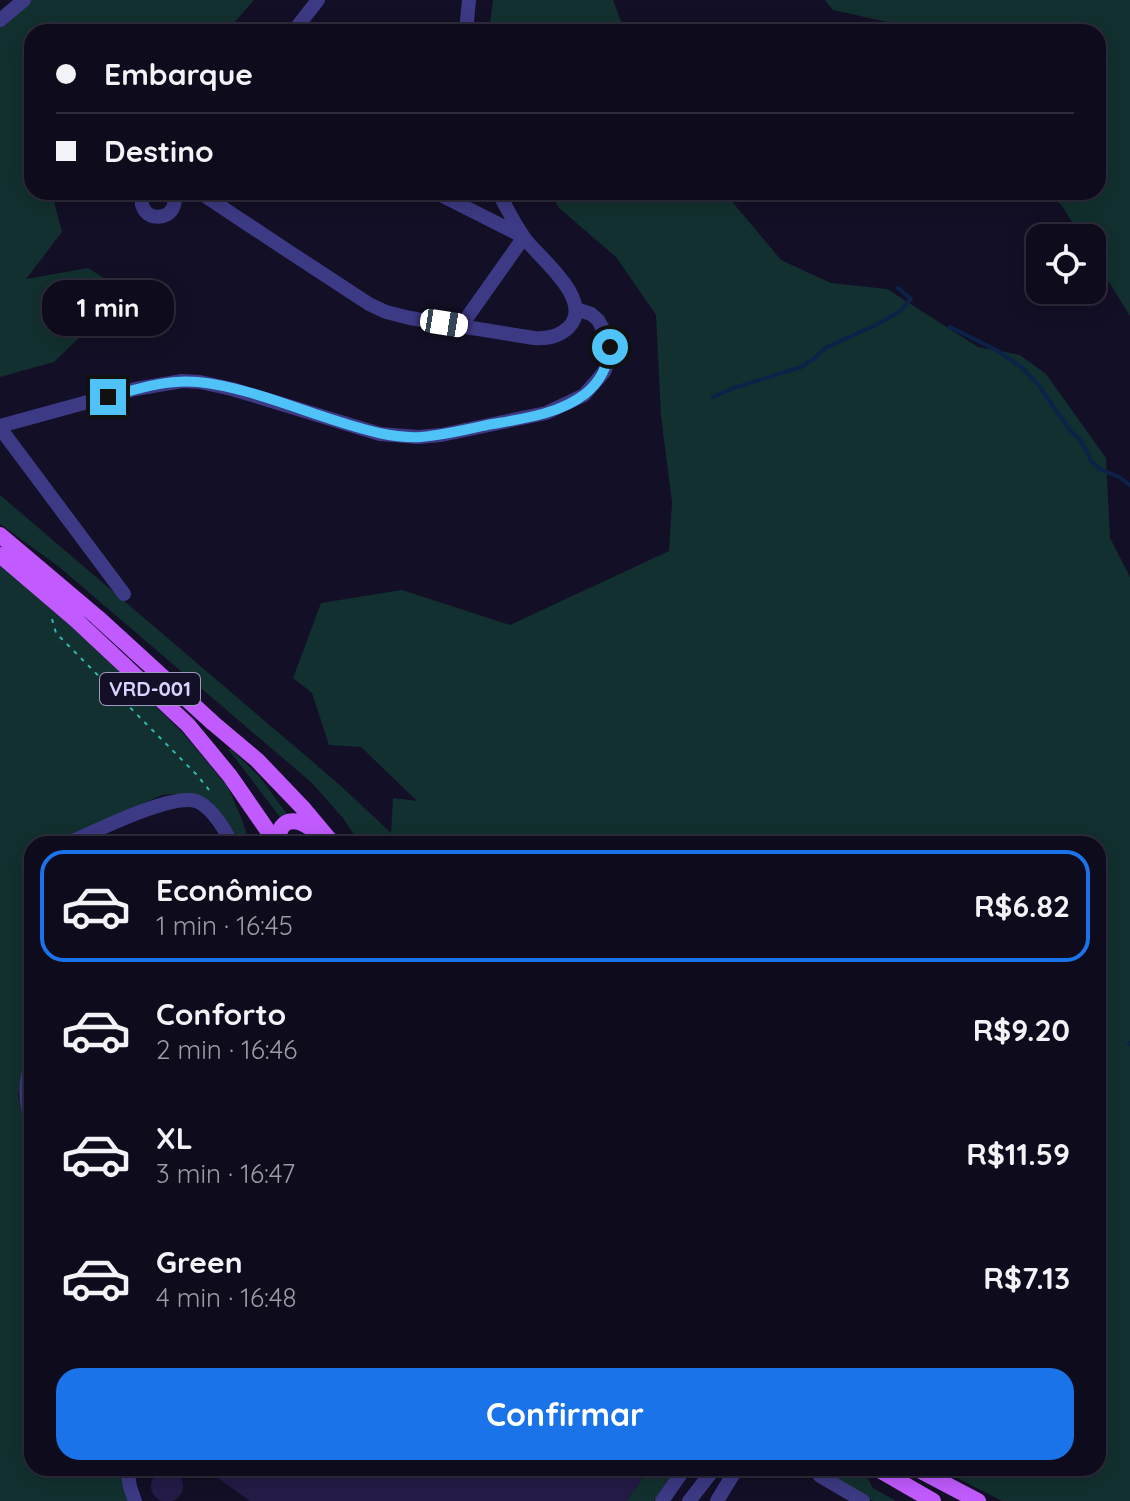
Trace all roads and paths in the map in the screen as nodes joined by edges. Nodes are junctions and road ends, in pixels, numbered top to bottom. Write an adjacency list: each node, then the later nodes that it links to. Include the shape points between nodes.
1 (24, 0): 4 (street)
2 (318, 0): 5 (street)
3 (469, 0): 6 (street)
4 (0, 20)
5 (299, 24)
6 (467, 24)
7 (142, 200): 8 (street, via 147,213 157,217 168,214)
8 (176, 200)
9 (211, 200): 14 (street, via 369,304)
10 (451, 200): 12 (street)
11 (503, 200): 12 (street)
12 (524, 237): 13 (street, via 573,294); 14 (street)
13 (576, 309): 14 (street, via 569,327 554,337); 15 (street, via 598,320 610,347 604,372 584,395 546,413 441,435 380,434 243,392 182,381)
14 (461, 326)
15 (0, 427): 18 (street)
16 (0, 535): 26 (main road, VRD-001, via 257,760)
17 (0, 555): 23 (main road, VRD-001, via 188,725)
18 (124, 594)
19 (50, 615): 20 (path, via 56,633)
20 (212, 795)
21 (85, 836): 22 (street, via 181,801 209,810)
22 (227, 836)
23 (272, 836)
24 (278, 836): 25 (main road, via 285,824 298,822)
25 (321, 836)
26 (325, 836)
27 (128, 1476): 34 (street)
28 (679, 1476): 35 (street)
29 (709, 1476): 36 (street)
30 (732, 1476): 37 (street)
31 (820, 1476): 38 (street)
32 (890, 1476): 39 (main road)
33 (930, 1476): 40 (main road)
34 (135, 1501)
35 (662, 1501)
36 (689, 1501)
37 (717, 1501)
38 (863, 1501)
39 (933, 1501)
40 (978, 1501)

